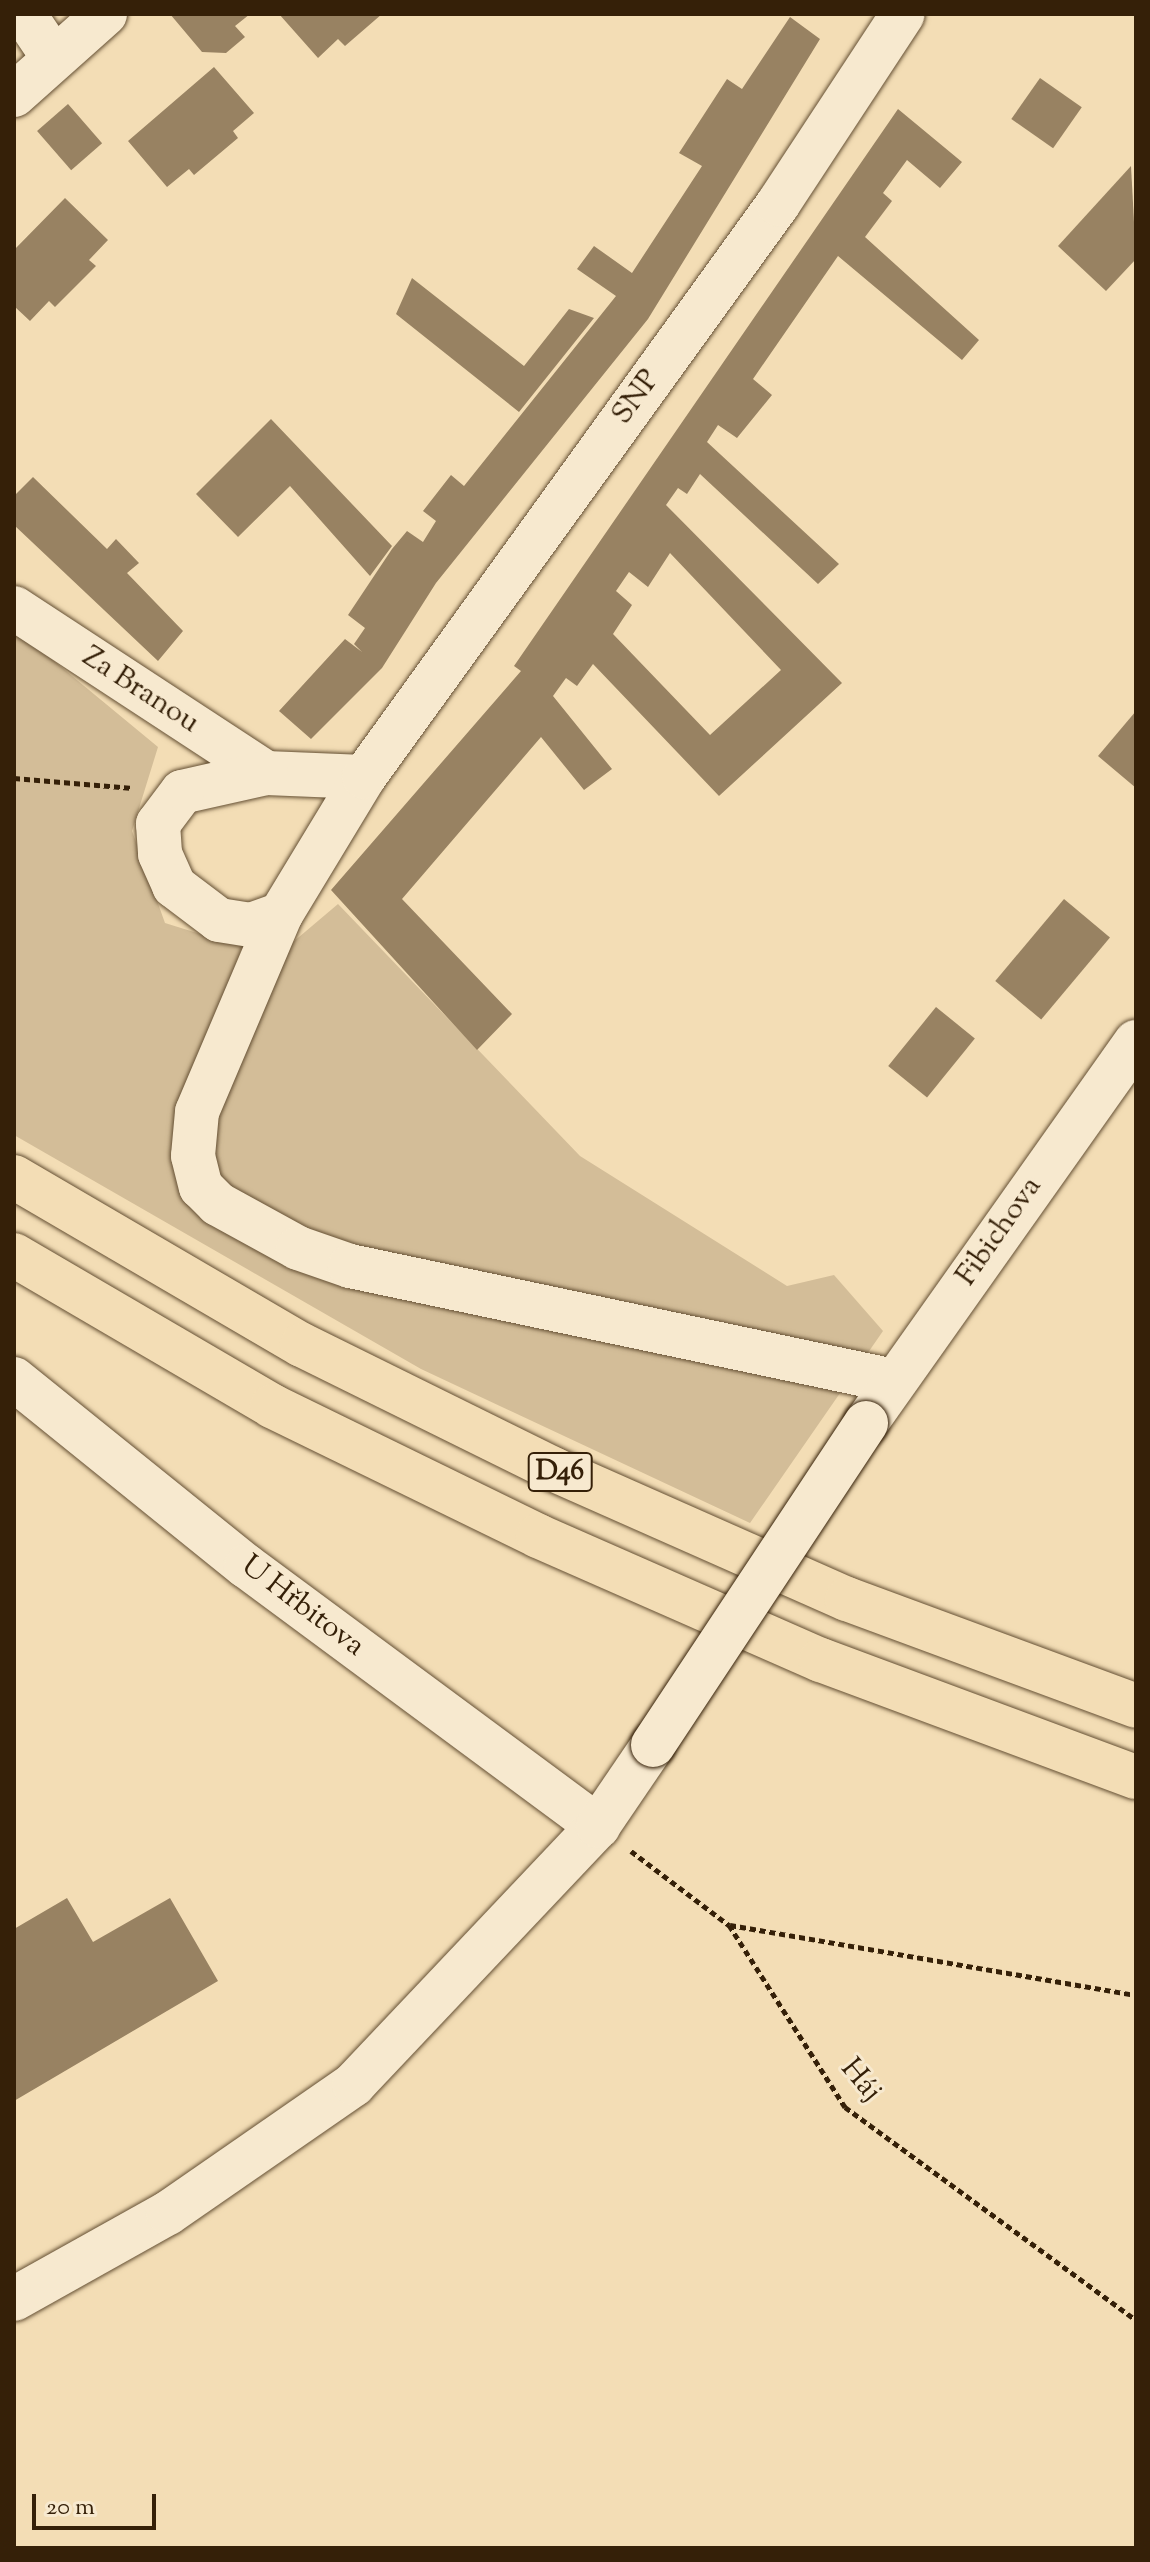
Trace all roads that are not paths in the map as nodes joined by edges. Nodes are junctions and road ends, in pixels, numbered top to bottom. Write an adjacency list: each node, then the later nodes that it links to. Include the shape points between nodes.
1 (24, 14): 4 (street)
2 (105, 14): 4 (street)
3 (903, 14): 8 (street, SNP, via 778,204)
4 (53, 57): 5 (street)
5 (14, 95)
6 (14, 608): 7 (street, Za Branou)
7 (266, 773): 8 (street); 9 (street, via 182,792 158,824 174,886 219,920 251,925)
8 (364, 777): 9 (street, SNP)
9 (281, 914): 14 (street, SNP, via 197,1112 193,1156 201,1187 218,1204 298,1248 350,1266)
10 (1136, 1042): 14 (street, Fibichova)
11 (14, 1177): 15 (highway, D46, via 302,1345 553,1469 847,1599)
12 (14, 1255): 16 (highway, D46, via 272,1406 538,1536 821,1660)
13 (14, 1379): 17 (street, U Hřbitova, via 246,1566)
14 (894, 1381): 17 (street, Fibichova, bridge)
15 (1136, 1706)
16 (1136, 1777)
17 (598, 1826): 18 (street, Fibichova, via 354,2084 168,2213)
18 (14, 2299)

